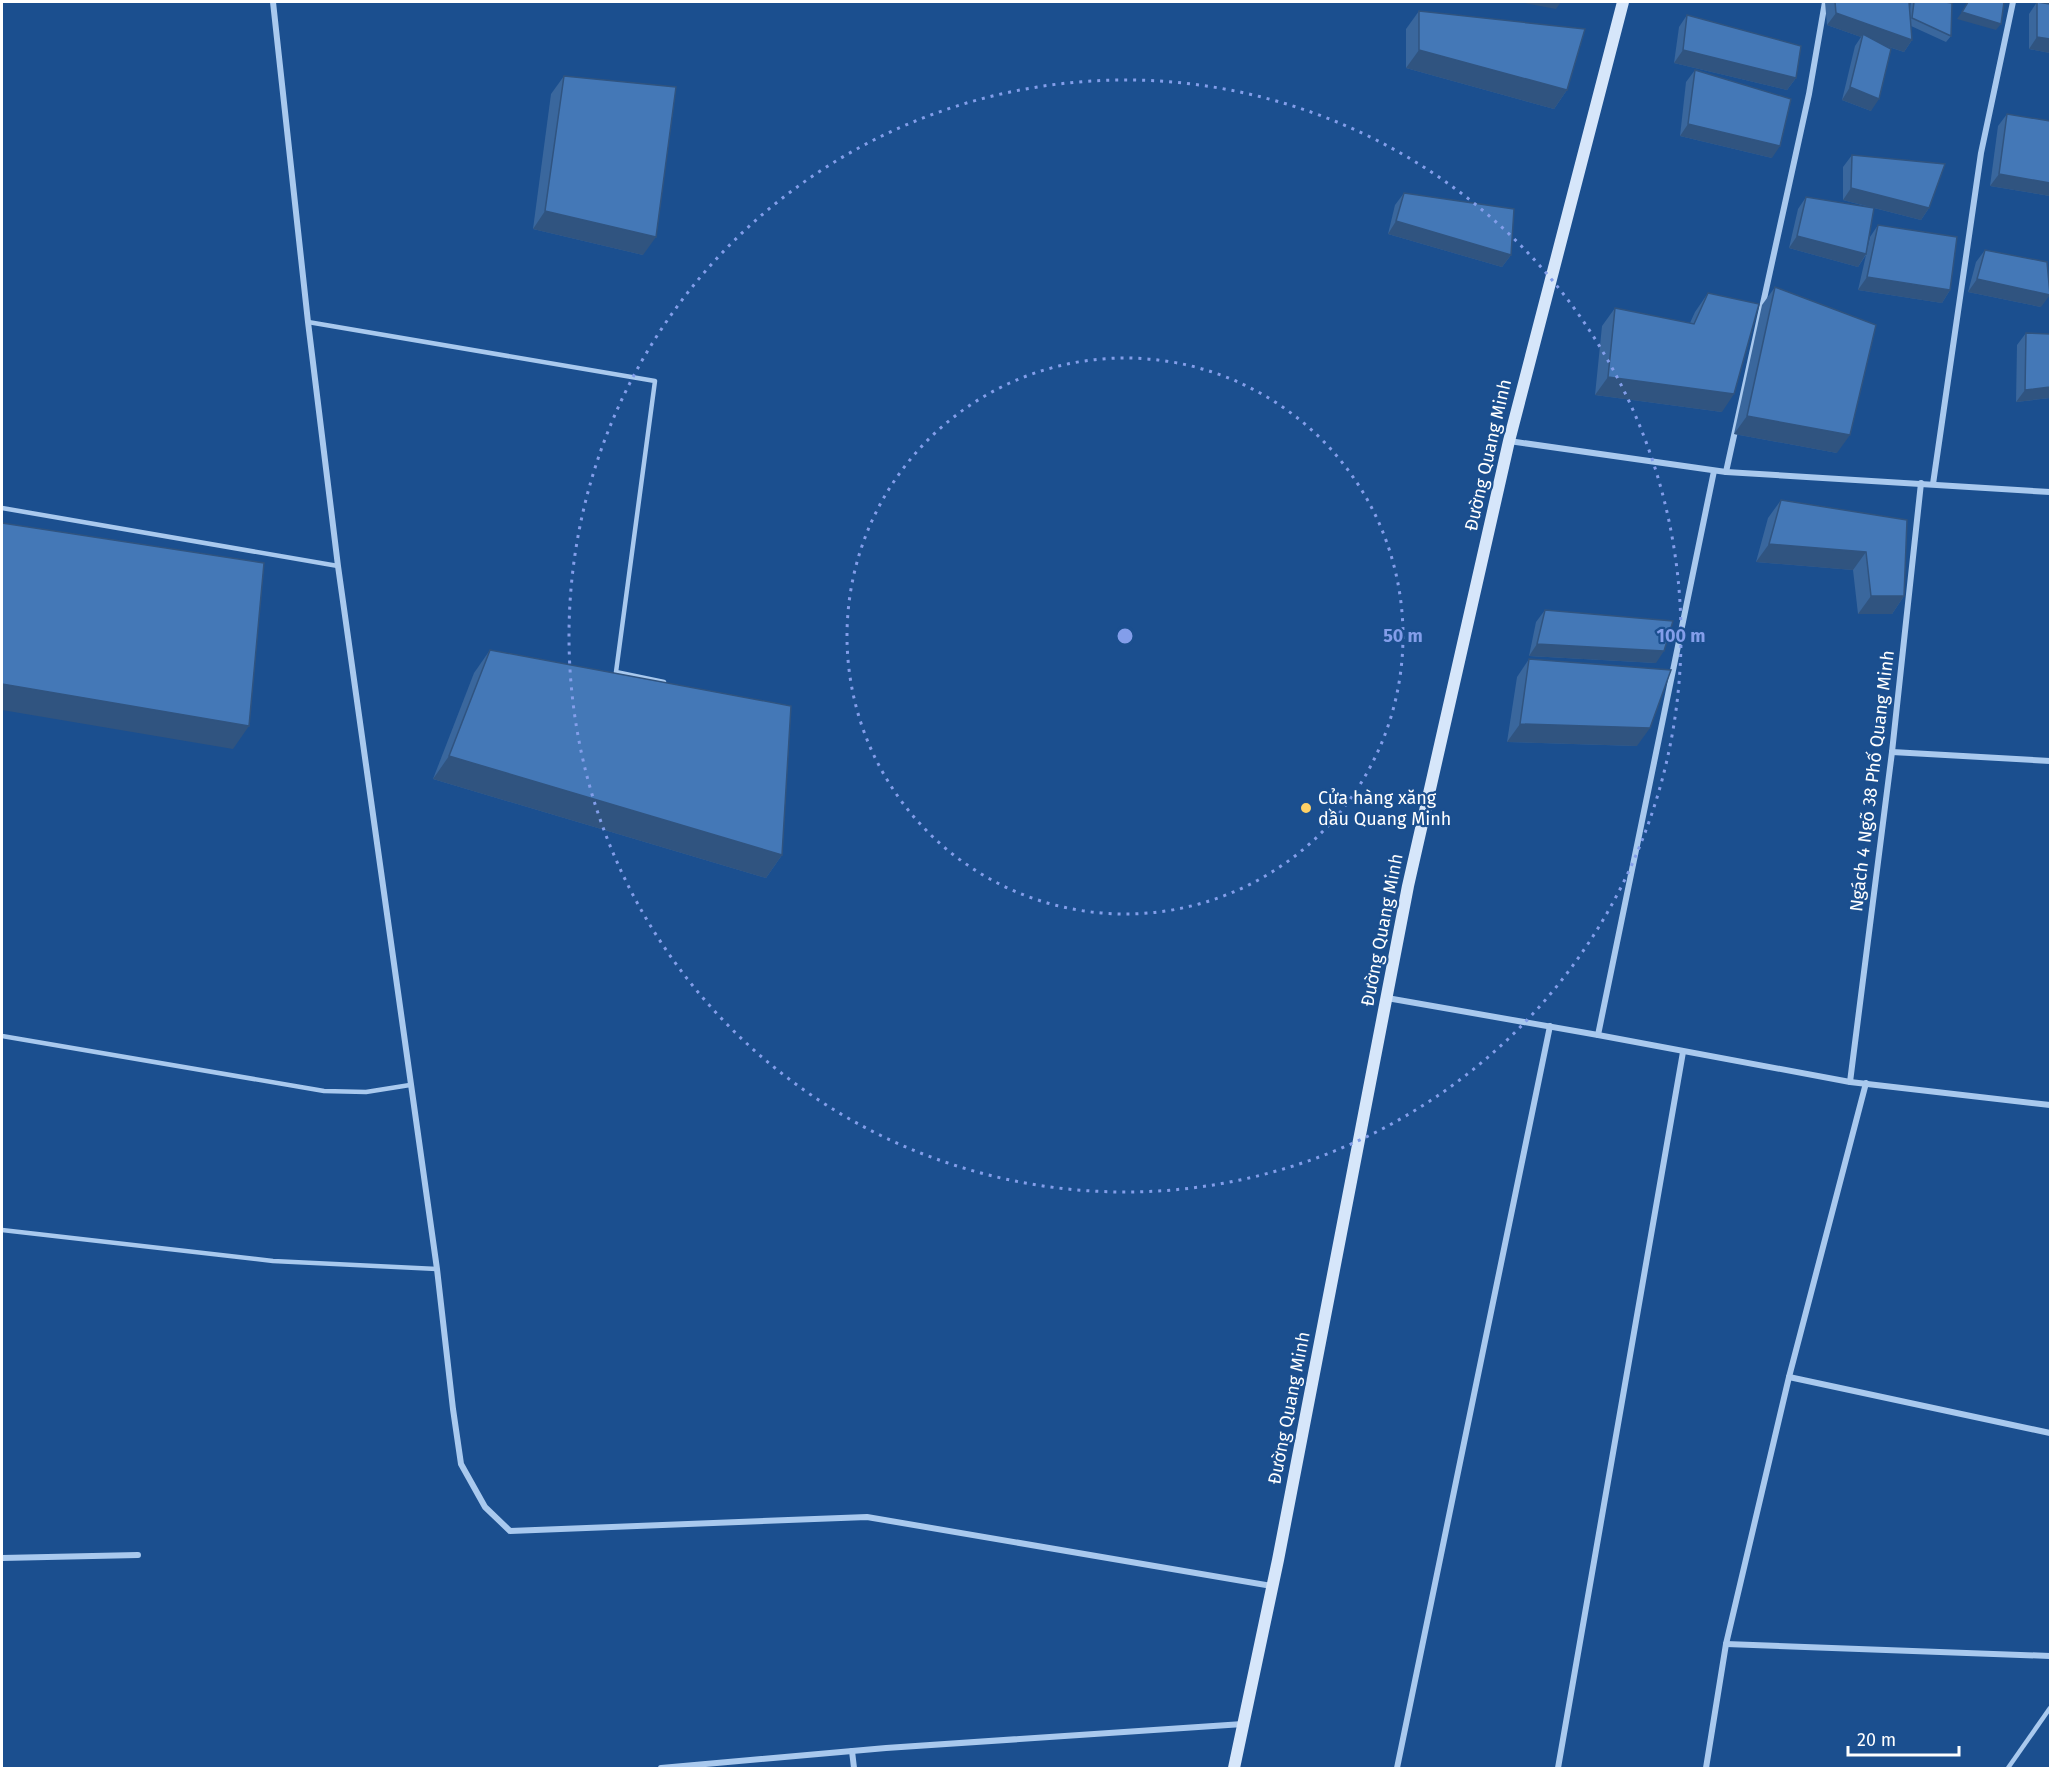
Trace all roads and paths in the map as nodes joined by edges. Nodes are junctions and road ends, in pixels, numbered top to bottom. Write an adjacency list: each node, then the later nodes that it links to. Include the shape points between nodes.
1 (273, 2): 5 (street)
2 (1623, 2): 6 (street, Đường Quang Minh)
3 (1825, 2): 8 (street, via 1809,94)
4 (2013, 2): 10 (street, via 1982,153)
5 (308, 322): 13 (street); 14 (lane, via 655,381 616,672)
6 (1509, 441): 7 (street); 17 (street, Đường Quang Minh)
7 (1714, 471): 8 (street); 19 (street)
8 (1726, 472): 9 (street)
9 (1921, 483): 10 (street); 15 (street, Ngách 4 Ngõ 38 Phố Quang Minh)
10 (1933, 484): 11 (street)
11 (2050, 492)
12 (2, 508): 13 (lane)
13 (338, 566): 24 (street)
14 (672, 684)
15 (1892, 752): 16 (street); 22 (street, Ngách 4 Ngõ 38 Phố Quang Minh)
16 (2050, 761)
17 (1386, 998): 18 (street); 32 (street, Đường Quang Minh)
18 (1550, 1026): 19 (street); 41 (street)
19 (1598, 1035): 21 (street)
20 (2, 1036): 24 (lane, via 324,1091 366,1092)
21 (1683, 1052): 22 (street); 42 (street)
22 (1850, 1082): 23 (street)
23 (1866, 1083): 25 (street); 28 (street)
24 (410, 1085): 27 (street)
25 (2050, 1105)
26 (2, 1230): 27 (lane, via 273,1262)
27 (437, 1269): 32 (street, via 461,1464 485,1507 510,1531 867,1517)
28 (1789, 1377): 29 (street); 33 (street)
29 (2050, 1433)
30 (138, 1555): 31 (street)
31 (2, 1558)
32 (1273, 1586): 36 (street, Đường Quang Minh)
33 (1726, 1644): 34 (street); 43 (street)
34 (2050, 1656)
35 (2050, 1708): 44 (lane)
36 (1243, 1724): 37 (street); 40 (street, Đường Quang Minh)
37 (852, 1751): 38 (street); 39 (street)
38 (661, 1768)
39 (854, 1768)
40 (1234, 1768)
41 (1397, 1768)
42 (1558, 1768)
43 (1706, 1768)
44 (2008, 1768)

